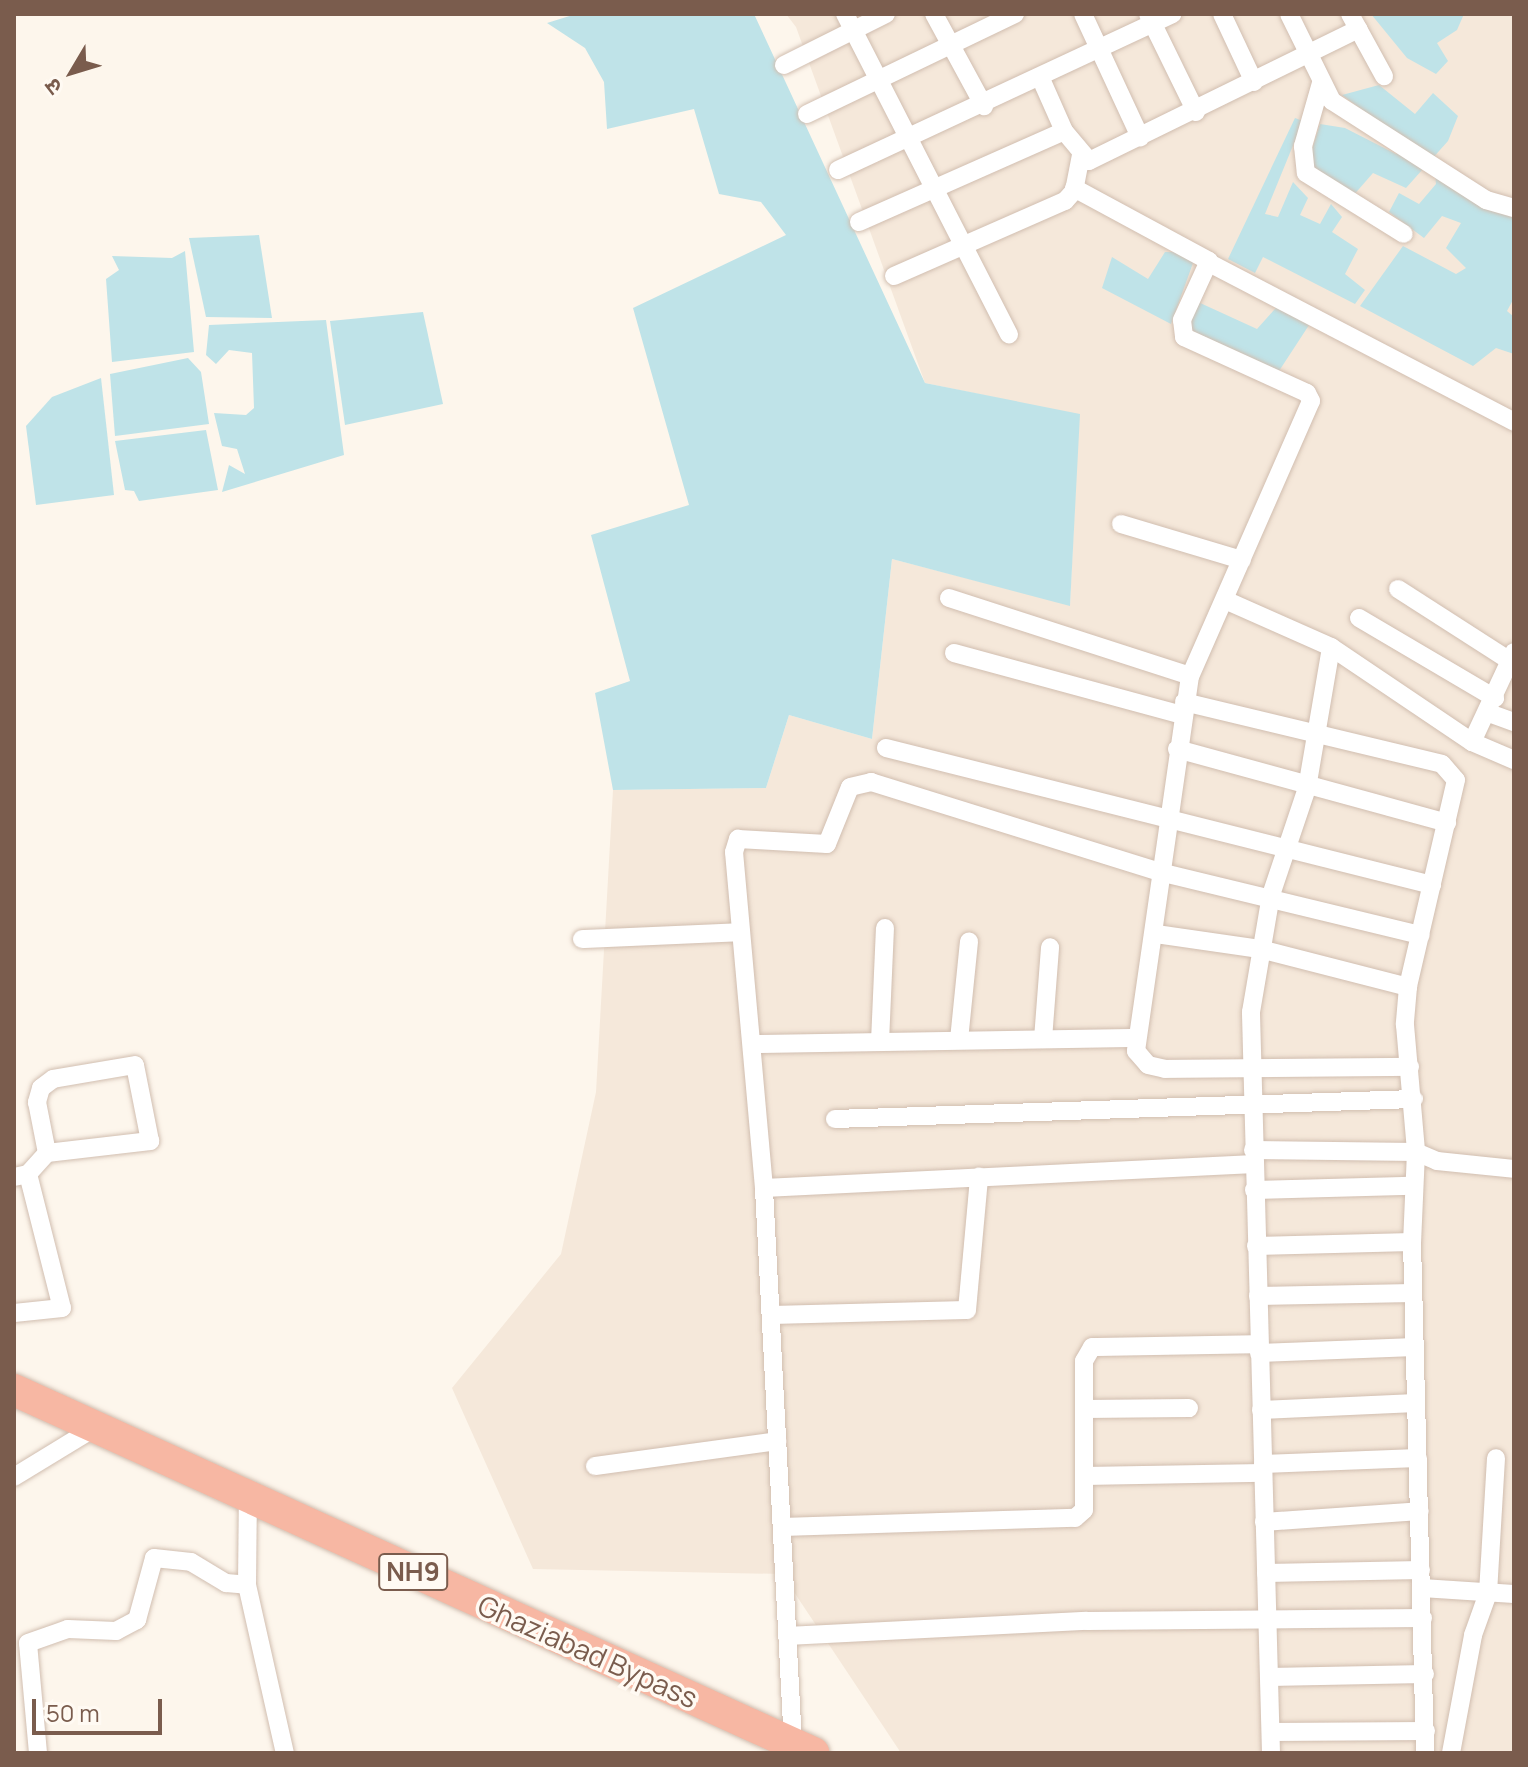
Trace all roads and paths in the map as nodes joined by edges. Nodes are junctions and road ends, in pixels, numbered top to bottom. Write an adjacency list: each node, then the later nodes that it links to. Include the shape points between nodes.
1 (886, 14): 10 (street)
2 (934, 14): 11 (street)
3 (1015, 14): 11 (street)
4 (1083, 14): 12 (street)
5 (1172, 14): 8 (street)
6 (1222, 14): 17 (street)
7 (1289, 14): 13 (street)
8 (1150, 19): 12 (street); 21 (street)
9 (1354, 21): 13 (street); 15 (street)
10 (849, 22): 14 (street); 19 (street)
11 (952, 49): 19 (street); 20 (street)
12 (1099, 51): 16 (street); 24 (street)
13 (1309, 54): 17 (street); 18 (street)
14 (784, 65)
15 (1384, 76)
16 (1041, 79): 20 (street); 23 (street)
17 (1254, 82): 21 (street)
18 (1321, 83): 30 (street, via 1332,101 1355,118 1486,200); 32 (street, via 1303,146 1306,173)
19 (877, 85): 22 (street); 25 (street)
20 (984, 106): 25 (street)
21 (1196, 112): 24 (street)
22 (807, 114)
23 (1064, 131): 26 (street); 29 (street)
24 (1140, 137): 26 (street, via 1095,159)
25 (908, 139): 27 (street); 29 (street)
26 (1081, 155): 28 (street)
27 (838, 170)
28 (1074, 188): 33 (street, via 1061,203); 34 (street)
29 (937, 193): 31 (street); 33 (street)
30 (1514, 208)
31 (859, 222)
32 (1404, 234)
33 (967, 247): 35 (street); 36 (street)
34 (1211, 264): 37 (street); 39 (street, via 1182,320 1184,337 1307,393 1311,401)
35 (894, 276)
36 (1009, 334)
37 (1514, 422)
38 (1121, 524): 39 (street)
39 (1242, 560): 42 (street)
40 (1398, 589): 46 (street)
41 (949, 598): 47 (street)
42 (1225, 600): 44 (street); 47 (street)
43 (1359, 618): 48 (street)
44 (1331, 647): 51 (street); 52 (street)
45 (954, 653): 49 (street)
46 (1511, 663): 48 (street)
47 (1190, 676): 49 (street)
48 (1492, 706): 50 (street); 52 (street)
49 (1183, 708): 51 (street); 54 (street)
50 (1514, 722)
51 (1316, 732): 56 (street); 58 (street, via 1448,767 1456,780)
52 (1472, 742): 55 (street)
53 (886, 748): 57 (street)
54 (1177, 749): 56 (street); 57 (street)
55 (1514, 760)
56 (1307, 788): 58 (street); 59 (street)
57 (1167, 819): 59 (street); 60 (street)
58 (1447, 823): 61 (street)
59 (1286, 847): 61 (street); 62 (street)
60 (1160, 872): 62 (street); 64 (street, via 862,781 850,787 827,844 738,839); 65 (street)
61 (1432, 885): 66 (street)
62 (1271, 895): 66 (street); 70 (street)
63 (885, 928): 75 (street)
64 (741, 932): 67 (street); 76 (street)
65 (1156, 934): 70 (street); 72 (street)
66 (1420, 935): 71 (street)
67 (582, 939)
68 (969, 942): 74 (street)
69 (1050, 947): 73 (street)
70 (1260, 949): 71 (street); 78 (street)
71 (1408, 987): 77 (street)
72 (1137, 1038): 73 (street); 78 (street, via 1136,1051 1148,1065)
73 (1043, 1039): 74 (street)
74 (959, 1040): 75 (street)
75 (880, 1042): 76 (street)
76 (754, 1044): 89 (street)
77 (1410, 1067): 78 (street); 79 (street)
78 (1251, 1069): 80 (street)
79 (1414, 1099): 80 (street); 82 (street)
80 (1252, 1105): 81 (street); 84 (street)
81 (835, 1119)
82 (1416, 1152): 84 (street); 85 (street, via 1437,1161); 88 (street)
83 (47, 1153): 83 (street, via 37,1102 41,1088 53,1079 135,1065 150,1141); 86 (street)
84 (1253, 1157): 87 (street); 90 (street)
85 (1514, 1169)
86 (21, 1176): 95 (street, via 62,1308)
87 (979, 1177): 89 (street); 96 (street, via 967,1310)
88 (1412, 1186): 90 (street); 91 (street)
89 (764, 1188): 96 (street)
90 (1254, 1190): 92 (street)
91 (1412, 1242): 92 (street); 93 (street)
92 (1256, 1246): 94 (street)
93 (1413, 1293): 94 (street); 97 (street)
94 (1258, 1296): 98 (street)
95 (14, 1313)
96 (771, 1315): 105 (street)
97 (1415, 1347): 98 (street); 100 (street)
98 (1259, 1348): 102 (street, via 1092,1347 1085,1354); 103 (street)
99 (14, 1390): 104 (highway, Ghaziabad Bypass / NH9)
100 (1416, 1403): 103 (street); 106 (street)
101 (1189, 1408): 102 (street)
102 (1084, 1409): 110 (street)
103 (1261, 1410): 109 (street)
104 (96, 1427): 111 (street); 112 (highway, Ghaziabad Bypass / NH9)
105 (777, 1441): 108 (street); 115 (street)
106 (1418, 1458): 109 (street); 113 (street)
107 (1496, 1458): 119 (street)
108 (595, 1466)
109 (1263, 1469): 110 (street); 114 (street)
110 (1084, 1476): 115 (street, via 1084,1510 1063,1522)
111 (14, 1477)
112 (248, 1496): 118 (street); 128 (highway, Ghaziabad Bypass / NH9)
113 (1420, 1511): 114 (street); 117 (street)
114 (1264, 1522): 116 (street)
115 (782, 1527): 123 (street)
116 (1266, 1573): 117 (street); 122 (street)
117 (1422, 1579): 119 (street); 121 (street)
118 (247, 1585): 129 (street, via 226,1583 191,1562 154,1558 137,1620 116,1631 68,1629 28,1643); 130 (street)
119 (1488, 1593): 120 (street); 133 (street, via 1473,1635)
120 (1514, 1594)
121 (1423, 1618): 122 (street); 124 (street)
122 (1267, 1620): 123 (street); 125 (street)
123 (787, 1636): 128 (street)
124 (1425, 1674): 125 (street); 126 (street)
125 (1269, 1677): 127 (street)
126 (1426, 1731): 127 (street); 132 (street)
127 (1271, 1732): 131 (street)
128 (803, 1748)
129 (38, 1753)
130 (285, 1753)
131 (1271, 1753)
132 (1425, 1753)
133 (1451, 1753)

